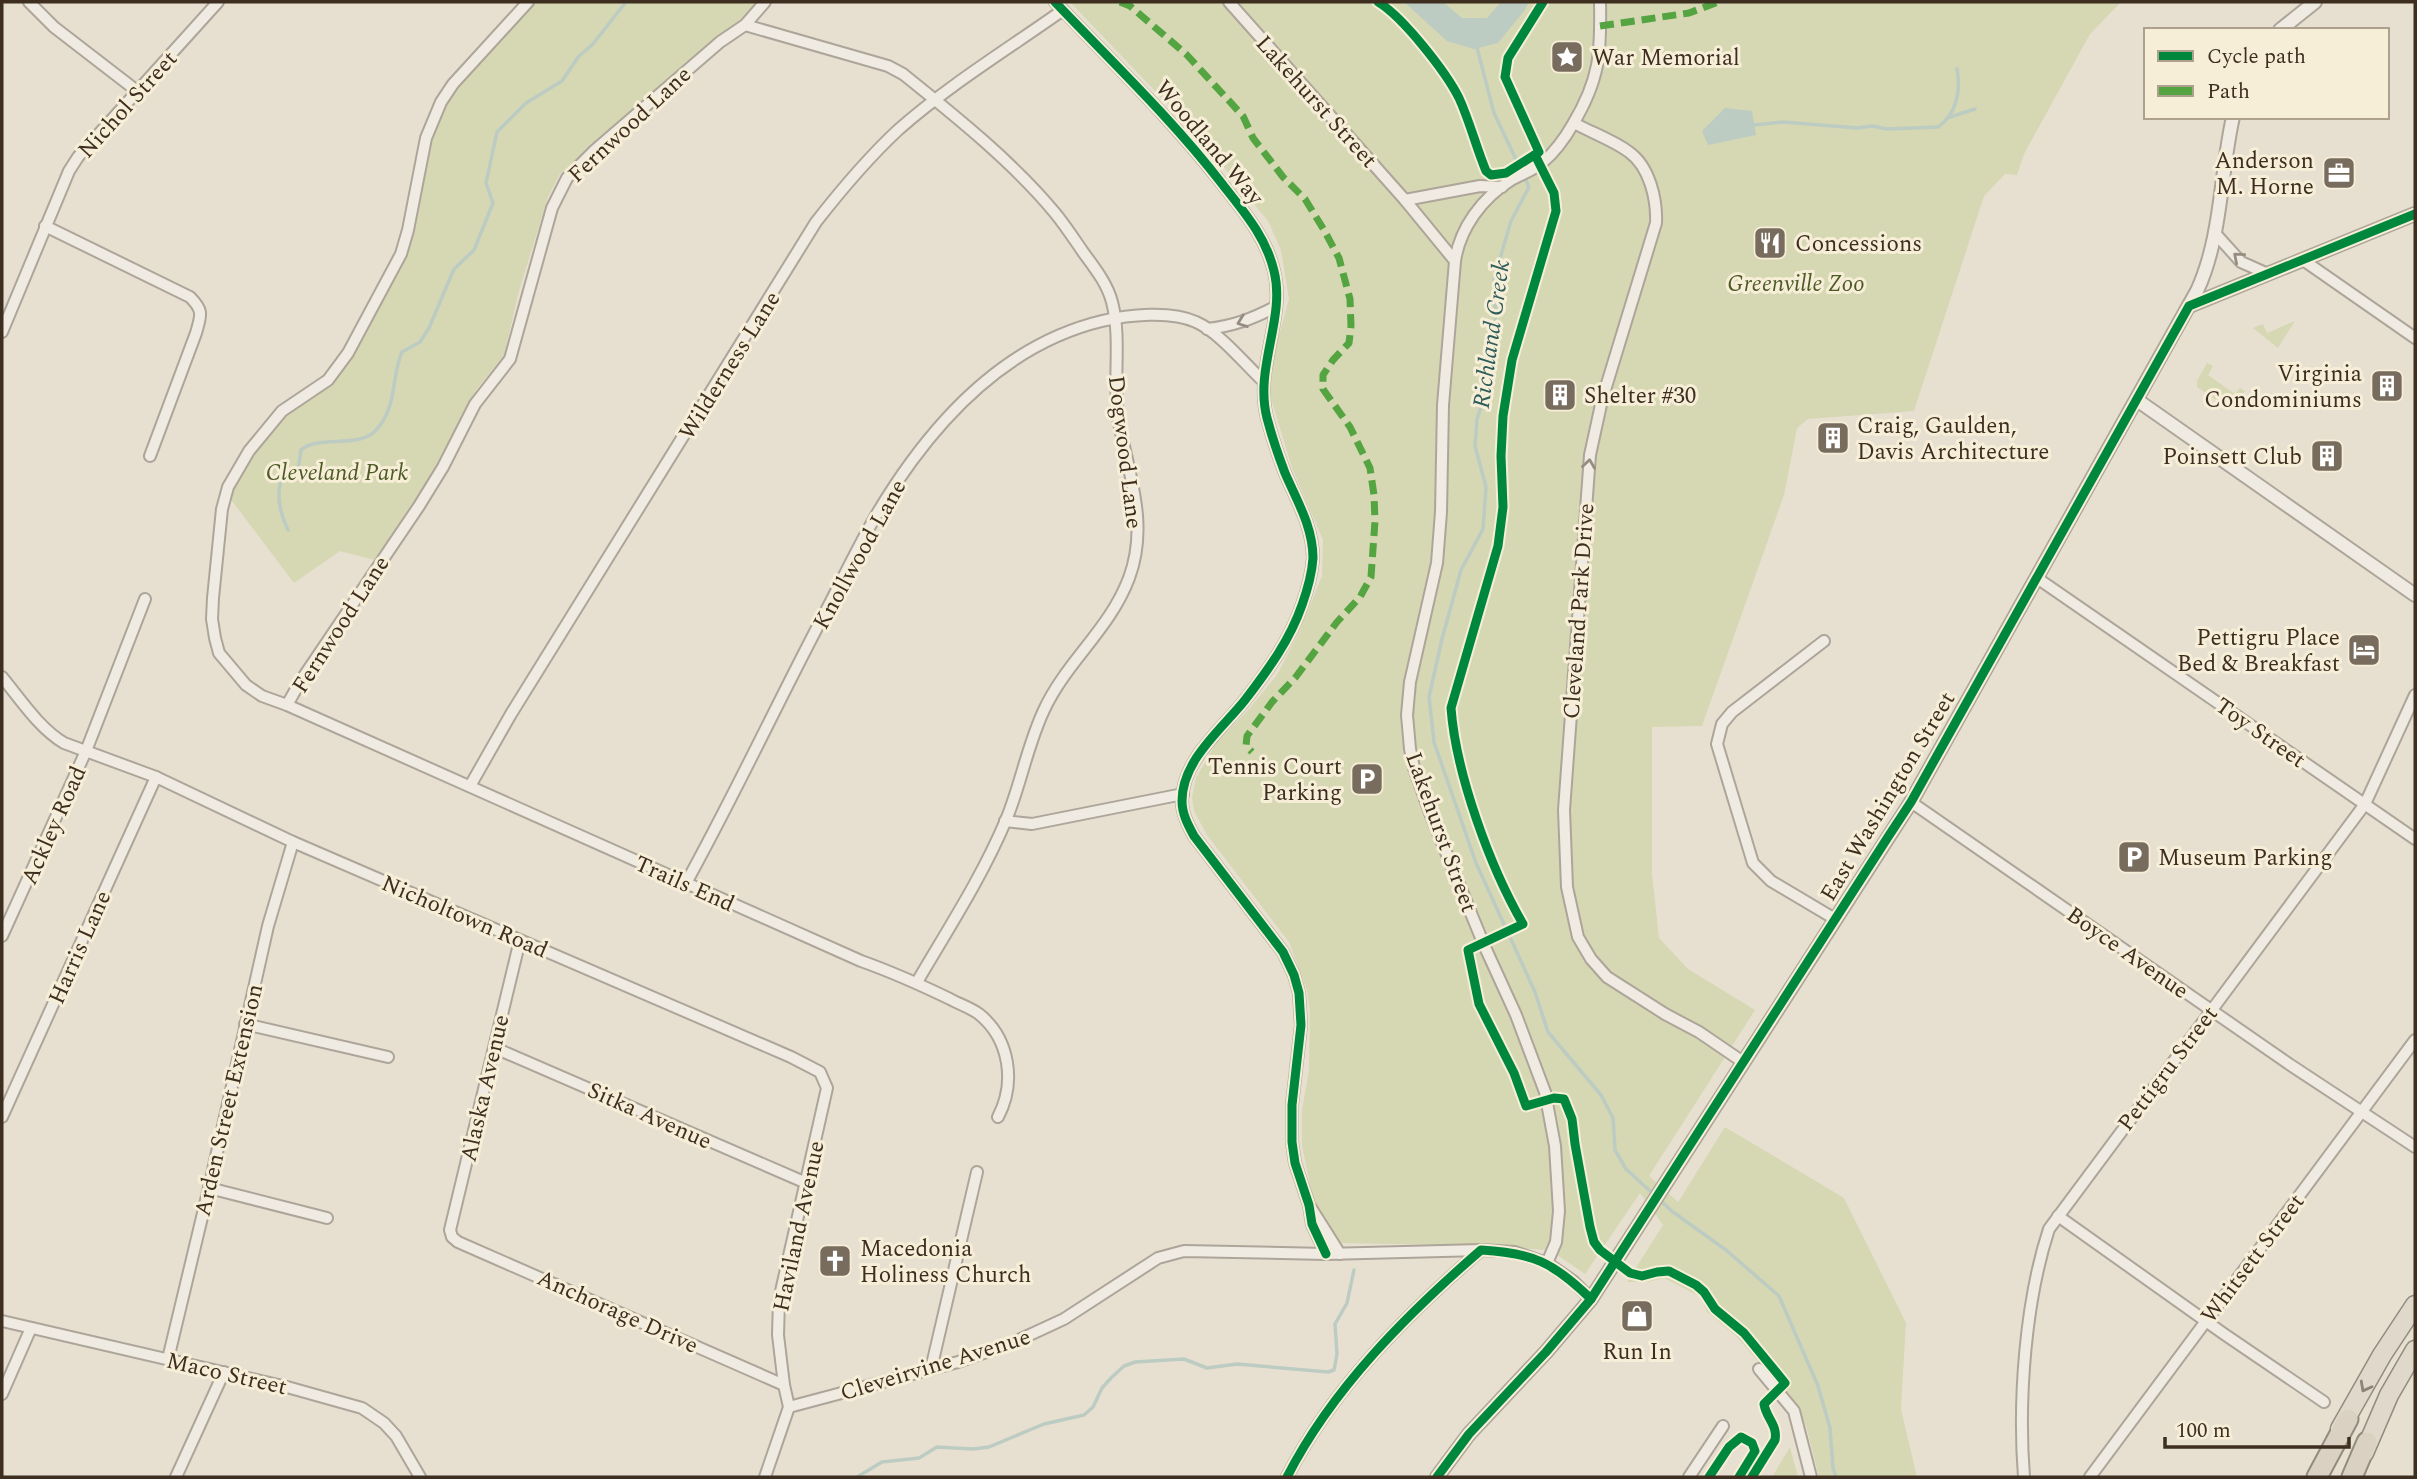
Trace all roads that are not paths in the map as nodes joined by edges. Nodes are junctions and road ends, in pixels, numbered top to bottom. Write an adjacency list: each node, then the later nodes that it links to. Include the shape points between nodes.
1 (29, 2): 12 (street)
2 (218, 2): 12 (street, Nichol Street)
3 (528, 2): 39 (street, Fernwood Lane, via 453,84 433,118 401,254 348,353 328,380 282,411 228,486 213,597 219,653 246,685)
4 (765, 2): 10 (street, Fernwood Lane)
5 (1055, 2): 9 (street, Woodland Way)
6 (1229, 2): 17 (street, Lakehurst Street)
7 (1600, 2): 15 (street, via 1596,76)
8 (2315, 2): 11 (street)
9 (1063, 10): 13 (street, Wilderness Lane); 25 (street, Woodland Way, via 1191,144 1253,223 1274,271)
10 (745, 26): 13 (street, Dogwood Lane, via 888,66); 39 (street, Fernwood Lane, via 720,42 567,178 548,219 510,359 475,404 419,506)
11 (2282, 28)
12 (136, 91): 19 (street, Nichol Street, via 78,157)
13 (935, 100): 26 (street, Dogwood Lane, via 1056,214 1107,289); 42 (street, Wilderness Lane, via 876,152 816,222)
14 (2233, 119): 20 (street, East Washington Street)
15 (1574, 123): 16 (street, via 1554,152); 59 (street, Cleveland Park Drive, one-way to 15, via 1607,977 1578,937 1567,887 1564,810 1586,484 1594,429 1656,223 1655,194 1638,160)
16 (1502, 187): 17 (street, via 1480,186); 22 (street, Lakehurst Street, via 1474,215 1458,244)
17 (1405, 200): 22 (street, Lakehurst Street)
18 (2415, 214): 21 (street)
19 (46, 226): 28 (street, Nichol Street); 32 (street, via 190,297 199,306 196,333)
20 (2214, 232): 23 (street, one-way to 20, via 2241,262); 24 (street, East Washington Street, via 2203,276)
21 (2303, 260): 23 (street); 29 (street)
22 (1455, 261): 75 (street, Lakehurst Street, via 1437,563 1410,682 1410,749 1430,813 1545,1092 1555,1146 1559,1211 1556,1242)
23 (2269, 274): 24 (street)
24 (2189, 306): 31 (street, East Washington Street)
25 (1275, 307): 27 (street, one-way to 27, via 1251,319); 30 (street, Woodland Way)
26 (1115, 318): 27 (street, Knollwood Lane, via 1163,316 1194,321); 46 (street, Dogwood Lane, via 1116,406 1138,510 1134,563 1114,611 1046,706); 49 (street, Knollwood Lane, via 1078,327 1001,369 961,404 903,475 878,513)
27 (1207, 329): 30 (street, Knollwood Lane)
28 (2, 332)
29 (2415, 338)
30 (1263, 381): 43 (street, Woodland Way, via 1273,443 1307,522 1311,572 1302,606 1280,651 1210,739 1188,775)
31 (2137, 400): 33 (street, East Washington Street); 34 (street)
32 (150, 456)
33 (2037, 578): 44 (street, East Washington Street); 45 (street, Toy Street)
34 (2415, 595)
35 (145, 599): 40 (street, Ackley Road)
36 (1824, 641): 50 (street, via 1732,712 1722,724 1717,744 1753,863 1770,881)
37 (2, 677): 40 (street, Nicholtown Road, via 53,737)
38 (2415, 695): 45 (street, Pettigru Street)
39 (288, 705): 42 (street, Trails End)
40 (86, 751): 41 (street, Nicholtown Road); 51 (street, Ackley Road)
41 (156, 777): 48 (street, Nicholtown Road); 62 (street, Harris Lane)
42 (470, 786): 49 (street, Trails End)
43 (1183, 794): 46 (street, via 1032,824); 68 (street, via 1184,812 1194,836 1283,952 1294,975 1301,1025 1292,1142)
44 (1911, 802): 50 (street, East Washington Street); 54 (street, Boyce Avenue)
45 (2365, 804): 47 (street, Toy Street); 54 (street, Pettigru Street)
46 (1005, 821): 53 (street, Dogwood Lane, via 980,875)
47 (2415, 839)
48 (293, 842): 52 (street, Nicholtown Road); 55 (street, Arden Street Extension)
49 (686, 883): 53 (street, Trails End)
50 (1835, 919): 59 (street, East Washington Street)
51 (2, 936)
52 (520, 940): 57 (street, Alaska Avenue); 60 (street, Nicholtown Road, via 812,1067 825,1080)
53 (917, 982): 63 (street, Trails End, via 979,1014 1000,1040 1009,1081)
54 (2211, 1010): 61 (street, Boyce Avenue); 69 (street, Pettigru Street)
55 (245, 1024): 58 (street); 67 (street, Arden Street Extension)
56 (2415, 1040): 61 (street, Whitsett Street)
57 (495, 1048): 66 (street, Sitka Avenue); 71 (street, Alaska Avenue, via 450,1230)
58 (388, 1057)
59 (1743, 1062): 76 (street, East Washington Street)
60 (826, 1097): 66 (street, Haviland Avenue)
61 (2361, 1113): 64 (street, Boyce Avenue); 79 (street, Whitsett Street)
62 (2, 1117)
63 (998, 1117)
64 (2415, 1147)
65 (978, 1172): 83 (street)
66 (804, 1182): 86 (street, Haviland Avenue, via 778,1308)
67 (209, 1188): 70 (street); 82 (street, Arden Street Extension)
68 (1309, 1205): 73 (street); 74 (street)
69 (2058, 1216): 79 (street); 100 (street, Pettigru Street, via 2043,1248 2028,1331 2022,1405)
70 (327, 1218)
71 (452, 1237): 86 (street, Anchorage Drive)
72 (1480, 1250): 74 (street, Cleveirvine Avenue); 75 (street, Cleveirvine Avenue, via 1515,1252); 96 (street, via 1357,1372)
73 (1326, 1254): 74 (street, Cleveirvine Avenue); 83 (street, Cleveirvine Avenue, via 1171,1253 1045,1329)
74 (1340, 1254)
75 (1547, 1263): 76 (street, Cleveirvine Avenue)
76 (1591, 1299): 97 (street, East Washington Street, via 1469,1434)
77 (2415, 1305): 90 (highway, one-way to 90)
78 (2, 1321): 80 (street, Maco Street)
79 (2205, 1321): 88 (street); 101 (street, Whitsett Street)
80 (31, 1328): 82 (street, Maco Street); 87 (street)
81 (2415, 1350): 92 (highway)
82 (168, 1359): 85 (street, Maco Street)
83 (931, 1369): 89 (street, Cleveirvine Avenue)
84 (1759, 1369): 99 (street, via 1794,1411)
85 (224, 1372): 93 (street); 94 (street, Maco Street, via 362,1408 396,1436)
86 (784, 1385): 89 (street, Haviland Avenue)
87 (2, 1394)
88 (2324, 1402)
89 (789, 1407): 95 (street)
90 (2348, 1419): 102 (highway); 103 (highway)
91 (1723, 1426): 98 (street)
92 (2367, 1442): 104 (highway); 105 (highway)
93 (176, 1477)
94 (419, 1477)
95 (765, 1477)
96 (1287, 1477)
97 (1437, 1477)
98 (1689, 1477)
99 (1811, 1477)
100 (2024, 1477)
101 (2090, 1477)
102 (2305, 1477)
103 (2317, 1477)
104 (2352, 1477)
105 (2358, 1477)

